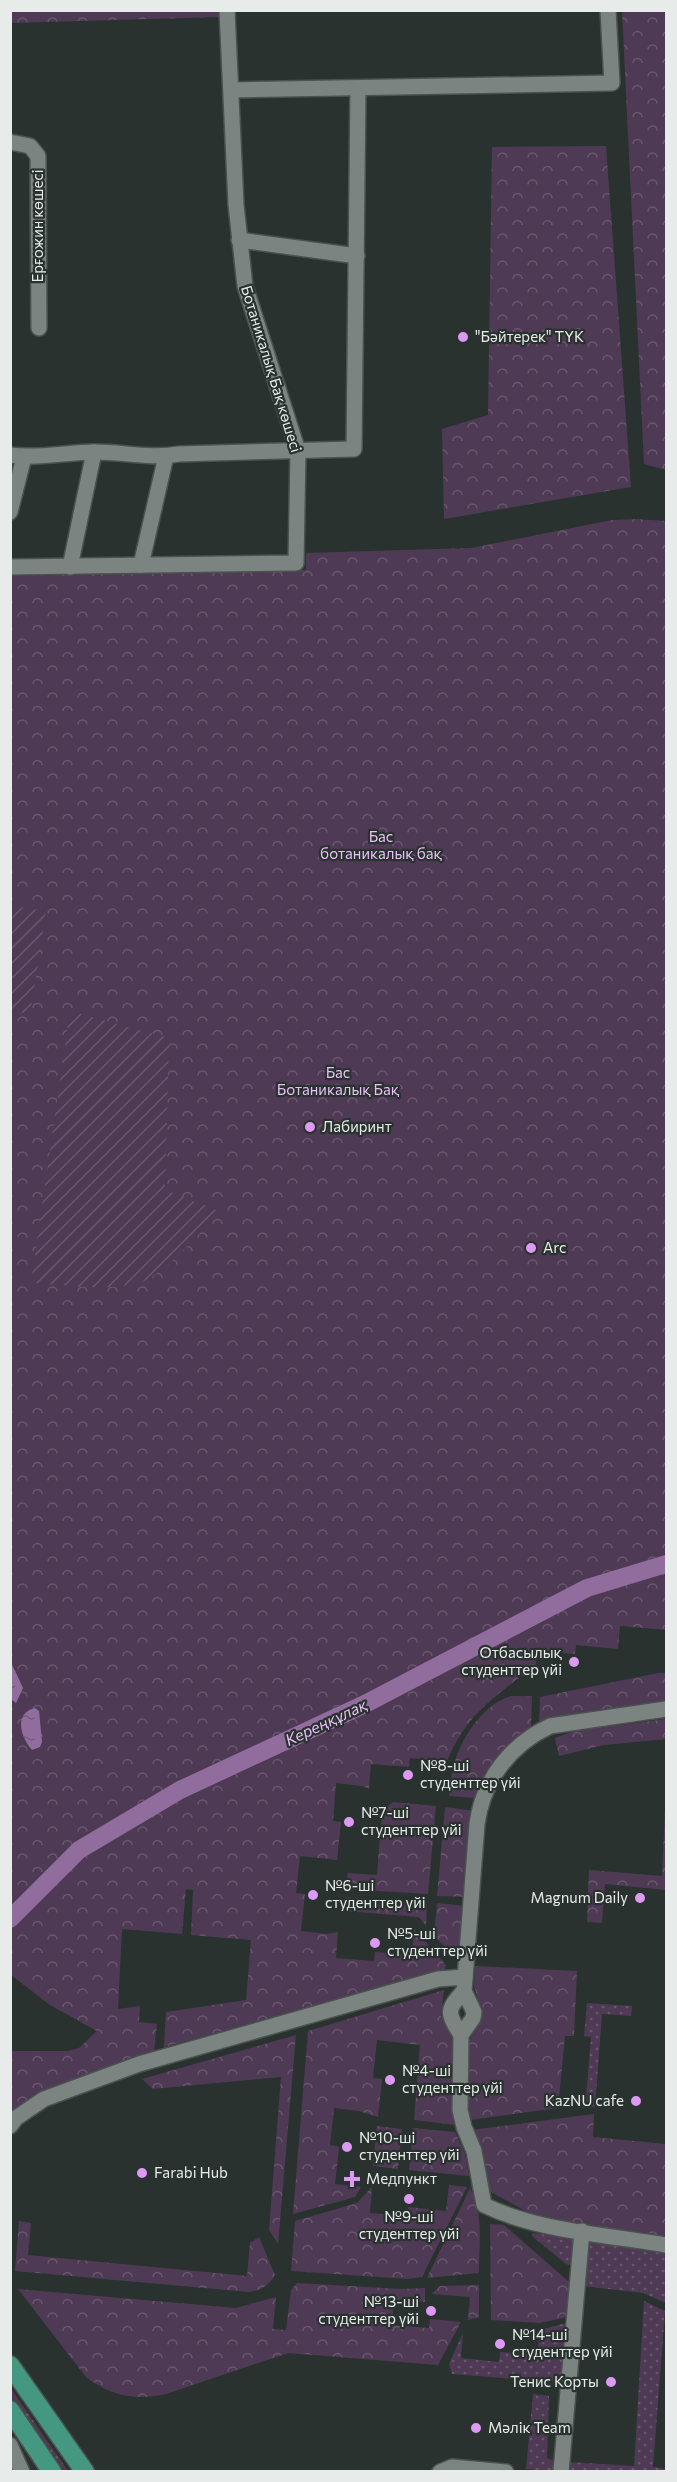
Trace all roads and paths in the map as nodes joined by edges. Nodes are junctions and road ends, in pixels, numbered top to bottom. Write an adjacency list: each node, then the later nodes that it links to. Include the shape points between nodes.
1 (227, 10): 4 (street, Ботаникалық Бақ көшесі)
2 (608, 10): 3 (street, via 612,83)
3 (358, 89): 4 (street); 7 (street)
4 (231, 90): 6 (street, Ботаникалық Бақ көшесі)
5 (10, 142): 8 (street, Ерғожин көшесі, via 30,146 38,156)
6 (239, 240): 7 (street); 9 (street, Ботаникалық Бақ көшесі, via 245,285)
7 (357, 256): 9 (street, via 354,449)
8 (39, 328)
9 (298, 451): 12 (street); 14 (street, Ботаникалық Бақ көшесі, via 296,562)
10 (94, 452): 11 (street); 12 (street); 16 (street)
11 (17, 456): 13 (street)
12 (166, 456): 14 (street)
13 (10, 512)
14 (141, 565): 16 (street)
15 (10, 567): 16 (street)
16 (70, 567)
17 (666, 1709): 18 (street, via 550,1726 525,1740 505,1759 480,1804)
18 (464, 1984): 19 (street, via 474,2013); 19 (street, via 449,2011); 20 (street, via 438,1979 139,2064 44,2099)
19 (461, 2035): 21 (street, via 460,2110 474,2151 484,2205 550,2226)
20 (10, 2126)
21 (582, 2231): 22 (street); 33 (street)
22 (666, 2245)
23 (10, 2365): 24 (main road)
24 (41, 2408): 29 (main road); 30 (street)
25 (10, 2410): 28 (main road)
26 (10, 2445): 27 (street)
27 (22, 2472)
28 (52, 2472)
29 (84, 2472)
30 (94, 2472)
31 (440, 2472): 32 (street, via 452,2467)
32 (506, 2472)
33 (561, 2472)

